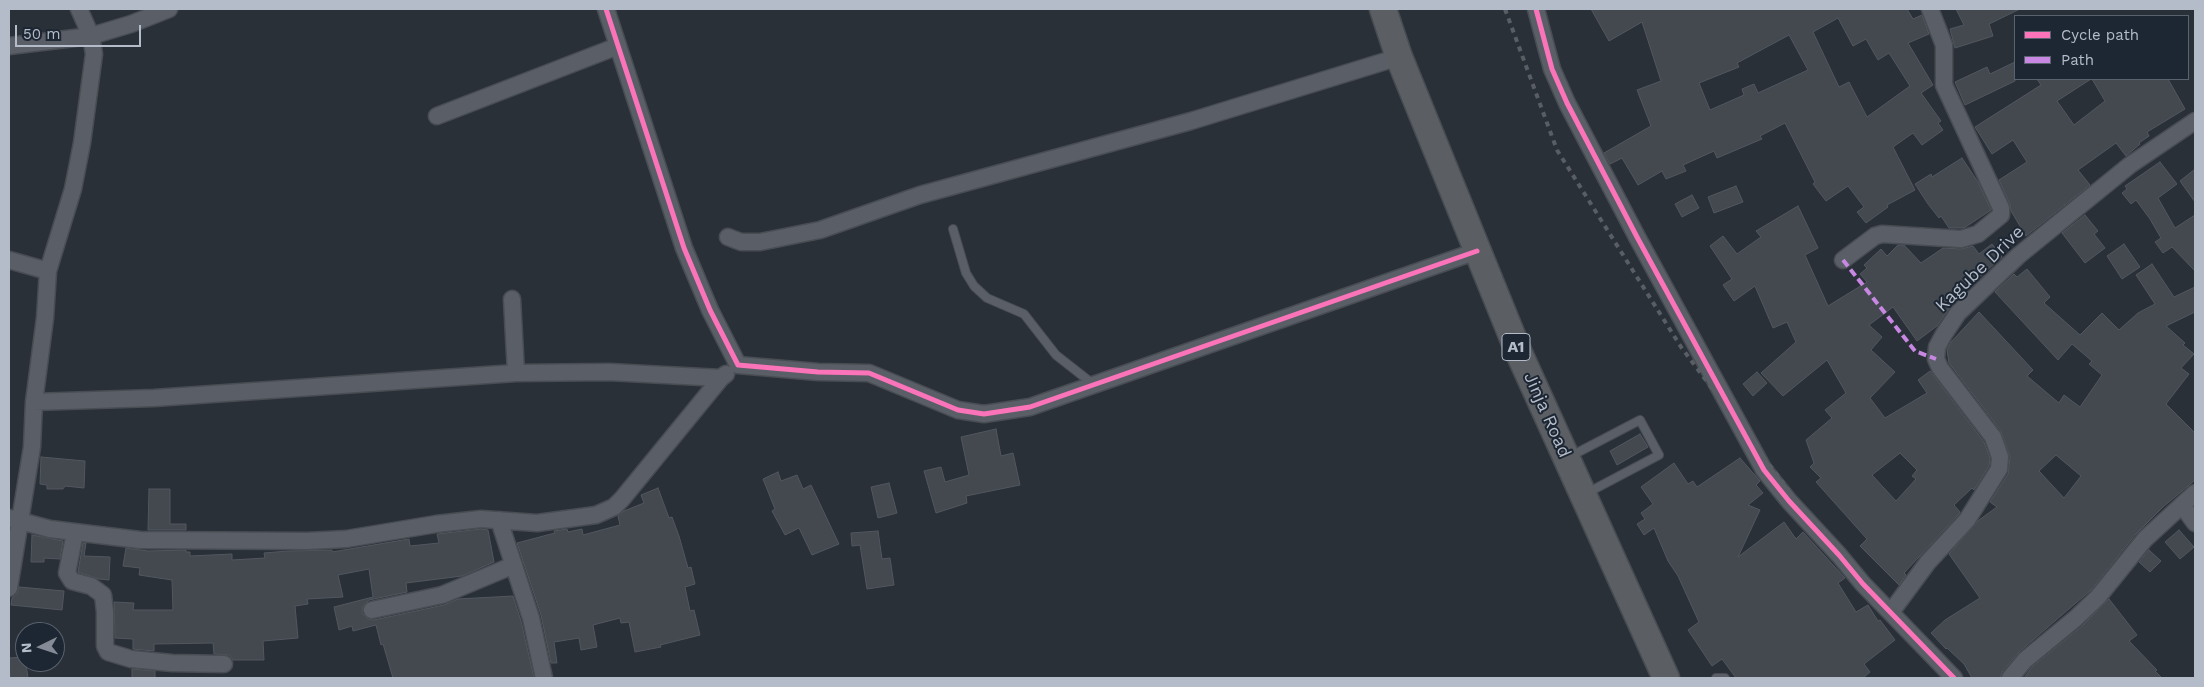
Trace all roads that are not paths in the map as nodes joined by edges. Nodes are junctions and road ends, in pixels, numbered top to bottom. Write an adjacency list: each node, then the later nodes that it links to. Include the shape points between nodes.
1 (79, 9): 7 (street)
2 (168, 9): 7 (street)
3 (606, 9): 9 (street)
4 (1383, 9): 10 (highway, Jinja Road / A1)
5 (1536, 9): 36 (street, via 1552,69 1567,102 1764,470)
6 (1930, 9): 17 (street, via 1944,45 1944,85 2001,208 2000,215 1978,234 1961,239 1875,236)
7 (92, 36): 8 (street); 18 (street, via 94,54 82,143)
8 (9, 46)
9 (618, 46): 11 (street); 20 (street, via 684,248)
10 (1399, 57): 14 (street, via 1192,121 920,195 820,230 760,242 741,242); 15 (highway, Jinja Road / A1)
11 (437, 116)
12 (2195, 121): 36 (street, Kagube Drive, via 2130,165 2018,256 1958,313 1936,346 1940,368 1993,437 2000,457 1998,469 1966,520 1928,562)
13 (953, 229): 23 (lane, via 966,273 974,286 987,298 1024,314 1056,355)
14 (728, 237)
15 (1477, 252): 23 (street); 25 (highway, Jinja Road / A1)
16 (9, 260): 18 (street)
17 (1843, 260)
18 (48, 271): 24 (street, via 46,318)
19 (512, 299): 21 (street)
20 (738, 365): 22 (street); 23 (street, via 869,373 958,410 984,414 1030,407)
21 (516, 374): 22 (street, via 609,372); 24 (street, via 154,398)
22 (721, 378): 30 (street, via 614,507 596,515 537,523)
23 (1095, 385)
24 (34, 402): 29 (street, via 32,447)
25 (1566, 459): 27 (highway, Jinja Road / A1); 27 (lane, via 1640,420 1659,455)
26 (2195, 493): 28 (street)
27 (1583, 495): 39 (highway, Jinja Road / A1)
28 (2182, 505): 31 (street); 43 (street, via 2144,539 2098,597 2025,660)
29 (14, 519): 32 (street); 34 (street)
30 (499, 520): 32 (street, via 436,524 307,542 140,540); 33 (street)
31 (2195, 523)
32 (75, 532): 37 (street, via 67,573 72,581 90,586 103,595 108,652 131,659)
33 (514, 565): 35 (street, via 442,595); 38 (street, via 531,618)
34 (9, 588)
35 (372, 610)
36 (1891, 612): 42 (street)
37 (224, 664)
38 (544, 678)
39 (1666, 678)
40 (1716, 678): 41 (lane)
41 (1725, 678)
42 (1954, 678)
43 (2010, 678)

